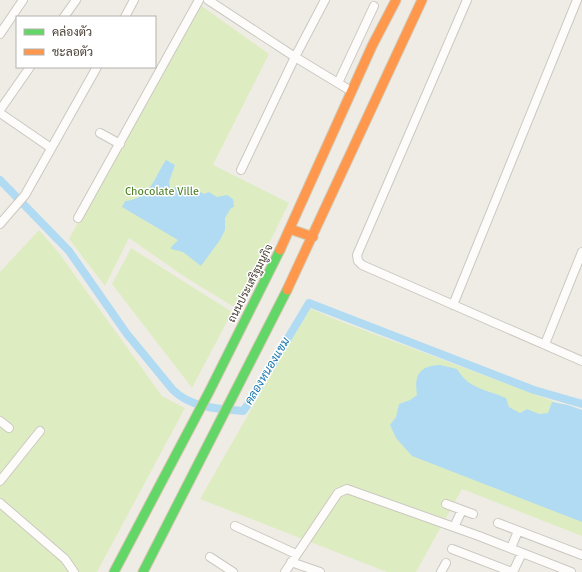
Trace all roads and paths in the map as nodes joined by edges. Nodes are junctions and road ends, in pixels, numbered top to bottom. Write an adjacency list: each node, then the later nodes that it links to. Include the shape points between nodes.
1 (23, 0): 15 (street)
2 (76, 0): 13 (street)
3 (134, 0): 14 (street)
4 (199, 0): 23 (street)
5 (208, 0): 16 (street)
6 (324, 0): 16 (street)
7 (396, 0): 20 (main road, ถนนประเสริฐมนูกิจ)
8 (422, 0): 29 (main road)
9 (467, 0): 31 (street, via 357,256 362,265)
10 (577, 0): 11 (street); 31 (street)
11 (582, 2)
12 (374, 6): 19 (street)
13 (65, 16)
14 (126, 16)
15 (0, 34)
16 (294, 57): 19 (street); 25 (street)
17 (29, 68): 21 (street)
18 (96, 68): 24 (street)
19 (338, 83): 20 (street)
20 (351, 91): 28 (main road, ถนนประเสริฐมนูกิจ)
21 (0, 112): 24 (street)
22 (100, 133): 23 (street)
23 (120, 144): 26 (street)
24 (51, 148): 27 (street, via 25,195)
25 (241, 170)
26 (78, 218)
27 (0, 224)
28 (290, 229): 29 (main road); 55 (main road, ถนนประเสริฐมนูกิจ, via 209,392)
29 (313, 237): 56 (main road, via 235,395)
30 (582, 252): 32 (street)
31 (453, 305): 32 (street)
32 (545, 344): 33 (street)
33 (582, 361)
34 (0, 421): 35 (street)
35 (9, 428)
36 (40, 431): 37 (street)
37 (0, 481)
38 (0, 503): 54 (street, via 65,559)
39 (446, 504): 40 (street)
40 (462, 510): 41 (street); 44 (street)
41 (473, 514)
42 (498, 523): 45 (street)
43 (235, 526): 49 (street)
44 (454, 527): 46 (street); 49 (street, via 347,489 338,493)
45 (518, 531): 46 (street); 50 (street)
46 (511, 548): 48 (street)
47 (452, 549): 61 (street)
48 (522, 553): 61 (street); 62 (street)
49 (296, 554): 52 (street)
50 (582, 555)
51 (210, 558): 57 (street)
52 (291, 562): 58 (street); 59 (street)
53 (446, 563): 60 (street)
54 (74, 572)
55 (114, 572)
56 (142, 572)
57 (234, 572)
58 (285, 572)
59 (320, 572)
60 (441, 572)
61 (513, 572)
62 (571, 572)

